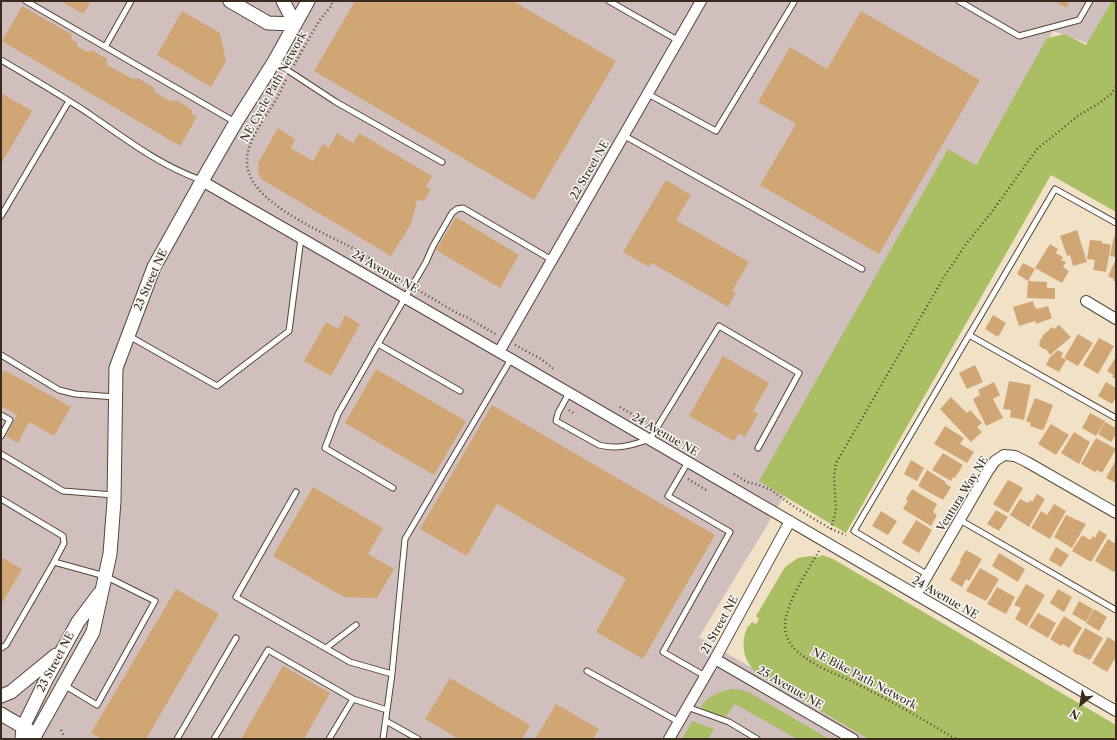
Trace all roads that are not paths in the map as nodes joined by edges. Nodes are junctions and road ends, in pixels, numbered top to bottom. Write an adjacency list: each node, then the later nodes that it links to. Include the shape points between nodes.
1 (26, 1): 13 (lane)
2 (131, 1): 13 (lane)
3 (230, 1): 11 (street, via 268,23)
4 (283, 1): 11 (street)
5 (308, 1): 11 (street, 23 Street NE)
6 (609, 1): 12 (lane)
7 (701, 1): 12 (street, 22 Street NE)
8 (793, 1): 16 (lane, via 716,131)
9 (959, 1): 10 (lane, via 1019,36 1079,20)
10 (1090, 1)
11 (295, 24): 15 (street, 23 Street NE)
12 (679, 41): 16 (street, 22 Street NE)
13 (105, 47): 18 (lane)
14 (1, 60): 17 (lane)
15 (274, 62): 18 (street, 23 Street NE); 20 (lane, via 336,102)
16 (648, 94): 19 (street, 22 Street NE)
17 (69, 101): 21 (lane, via 156,159); 22 (lane)
18 (236, 122): 21 (street, 23 Street NE)
19 (623, 135): 25 (street, 22 Street NE); 26 (lane)
20 (442, 162)
21 (202, 181): 24 (street, 24 Avenue NE); 30 (street, 23 Street NE, via 154,267)
22 (1, 216)
23 (1116, 224): 31 (lane, via 1055,189)
24 (301, 238): 27 (street, 24 Avenue NE); 30 (lane, via 289,331 217,386)
25 (552, 260): 27 (lane, via 464,208 457,209 440,233); 33 (street, 22 Street NE)
26 (862, 269)
27 (405, 297): 32 (lane); 33 (street, 24 Avenue NE)
28 (1086, 301): 29 (street)
29 (1116, 319)
30 (128, 335): 38 (street, 23 Street NE, via 116,368)
31 (969, 335): 40 (lane); 54 (lane, via 854,531)
32 (378, 344): 36 (lane); 46 (lane, via 338,414 325,448)
33 (499, 352): 35 (street, 24 Avenue NE)
34 (1, 355): 38 (lane, via 59,390 74,394)
35 (511, 359): 37 (street, 24 Avenue NE); 66 (lane, via 405,540)
36 (460, 391)
37 (569, 393): 42 (street, 24 Avenue NE); 42 (lane, via 556,421 606,447 631,446)
38 (116, 397): 48 (street, 23 Street NE)
39 (1, 415): 41 (lane, via 10,420)
40 (1116, 418)
41 (1, 436)
42 (650, 439): 43 (lane, via 719,326 799,373); 45 (street, 24 Avenue NE)
43 (758, 448)
44 (1, 454): 48 (lane, via 63,491)
45 (688, 462): 52 (street, 24 Avenue NE); 67 (lane, via 668,496 730,532 663,652)
46 (393, 488)
47 (296, 492): 63 (lane, via 236,597)
48 (114, 495): 55 (street, 23 Street NE, via 110,554)
49 (1, 499): 53 (lane, via 63,536 64,542)
50 (1116, 513): 51 (street, Ventura Way NE, via 1015,456 1004,455 995,461)
51 (960, 520): 54 (street, Ventura Way NE); 58 (lane)
52 (790, 521): 57 (street, 24 Avenue NE); 64 (street, 21 Street NE)
53 (54, 562): 55 (lane); 61 (lane, via 6,645)
54 (928, 574): 57 (street, Ventura Way NE)
55 (105, 576): 56 (street, 23 Street NE); 68 (lane, via 155,601 97,705)
56 (101, 592): 62 (street, 23 Street NE, via 78,622); 68 (street, 23 Street NE, via 93,632)
57 (916, 595): 73 (street, 24 Avenue NE)
58 (1116, 610)
59 (356, 625): 63 (lane)
60 (236, 638): 79 (lane)
61 (1, 648)
62 (63, 648): 69 (street, via 11,692); 77 (street, 23 Street NE)
63 (326, 648): 66 (lane, via 350,662)
64 (715, 658): 67 (street, 21 Street NE); 86 (street, 25 Avenue NE)
65 (588, 671): 76 (lane)
66 (392, 674): 72 (lane)
67 (705, 676): 71 (street, 21 Street NE)
68 (64, 685): 78 (street, 23 Street NE)
69 (1, 696)
70 (352, 699): 72 (lane); 80 (lane, via 268,650); 81 (lane)
71 (687, 707): 76 (street, 21 Street NE); 85 (lane, via 729,722)
72 (387, 710): 75 (lane)
73 (1116, 711)
74 (1, 714): 77 (street)
75 (386, 721): 82 (lane); 83 (lane)
76 (679, 722): 84 (street, 21 Street NE)
77 (23, 733): 78 (street)
78 (37, 738)
79 (177, 739)
80 (214, 739)
81 (329, 739)
82 (383, 739)
83 (418, 739)
84 (669, 739)
85 (757, 739)
86 (853, 739)

